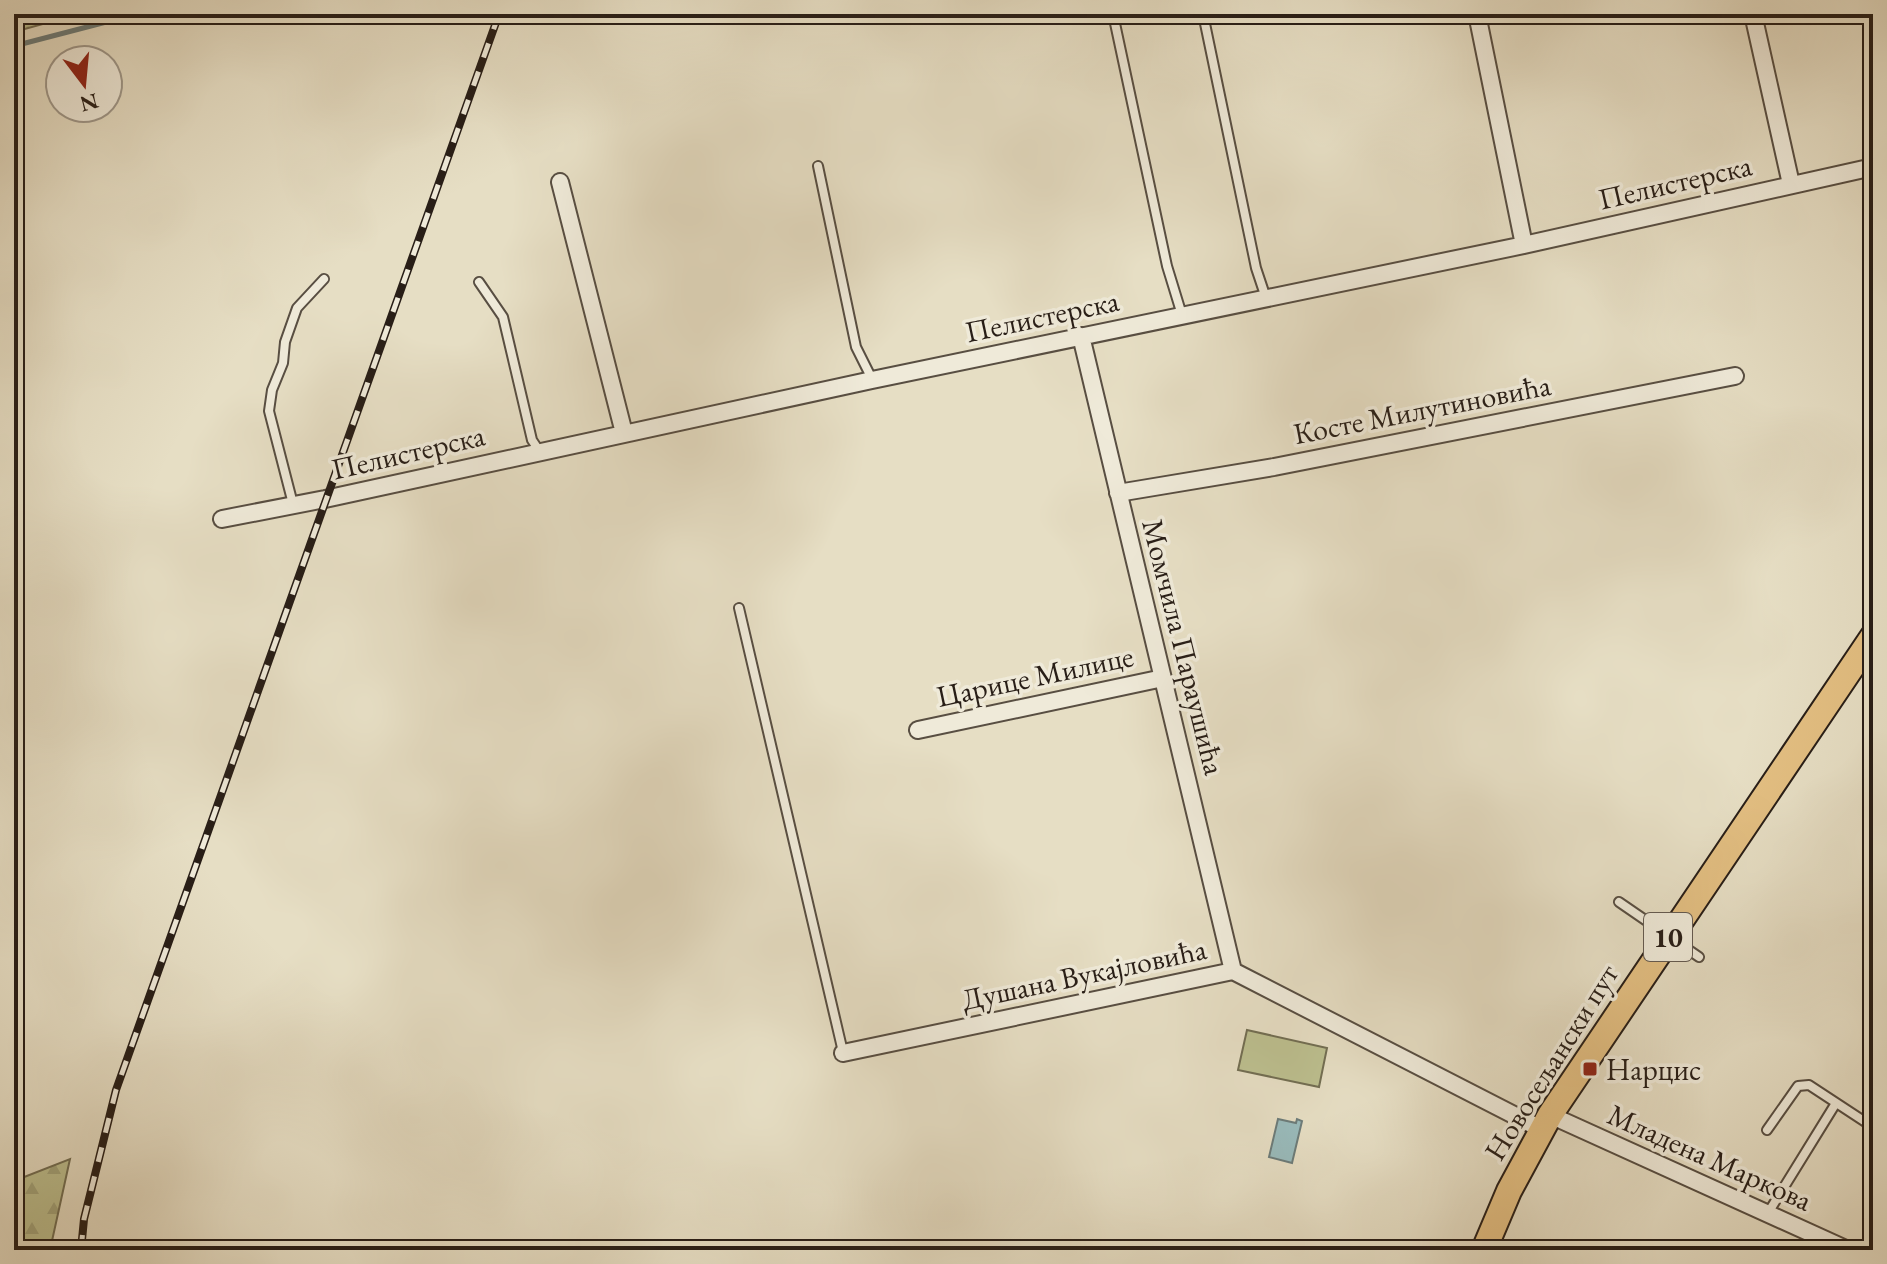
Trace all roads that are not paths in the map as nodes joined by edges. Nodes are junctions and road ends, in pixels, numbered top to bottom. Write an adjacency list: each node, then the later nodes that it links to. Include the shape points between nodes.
1 (1113, 14): 13 (lane)
2 (1203, 14): 12 (lane)
3 (1477, 14): 9 (street)
4 (1753, 14): 8 (street)
5 (818, 166): 16 (lane, via 856,347)
6 (1873, 167): 8 (street, Пелистерска)
7 (560, 182): 17 (street)
8 (1791, 184): 9 (street, Пелистерска)
9 (1524, 245): 12 (street, Пелистерска)
10 (324, 279): 20 (lane, via 297,308 269,411)
11 (479, 282): 18 (lane, via 503,317 532,440)
12 (1266, 298): 13 (street, Пелистерска)
13 (1182, 315): 14 (street, Пелистерска)
14 (1081, 336): 16 (street, Пелистерска); 19 (street, Момчила Параушића)
15 (1735, 376): 19 (street, Косте Милутиновића)
16 (872, 380): 17 (street, Пелистерска)
17 (624, 433): 18 (street, Пелистерска)
18 (540, 452): 20 (street, Пелистерска)
19 (1118, 493): 24 (street, Момчила Параушића)
20 (293, 505): 21 (street, Пелистерска)
21 (222, 519)
22 (739, 608): 30 (lane)
23 (1873, 636): 27 (main road, Новосељански пут / 10)
24 (1163, 678): 25 (street, Царице Милице); 29 (street, Момчила Параушића)
25 (918, 730)
26 (1619, 902): 27 (lane)
27 (1668, 937): 28 (lane); 32 (main road, Новосељански пут / 10)
28 (1699, 957)
29 (1233, 971): 30 (street, Душана Вукајловића); 32 (street, Душана Вукајловића)
30 (843, 1053)
31 (1836, 1103): 33 (lane); 34 (lane, via 1809,1085 1798,1086); 35 (lane)
32 (1545, 1122): 35 (street, Младена Маркова); 36 (main road, Новосељански пут / 10)
33 (1873, 1127)
34 (1767, 1130)
35 (1768, 1214): 37 (street, Младена Маркова)
36 (1484, 1250)
37 (1848, 1250)

